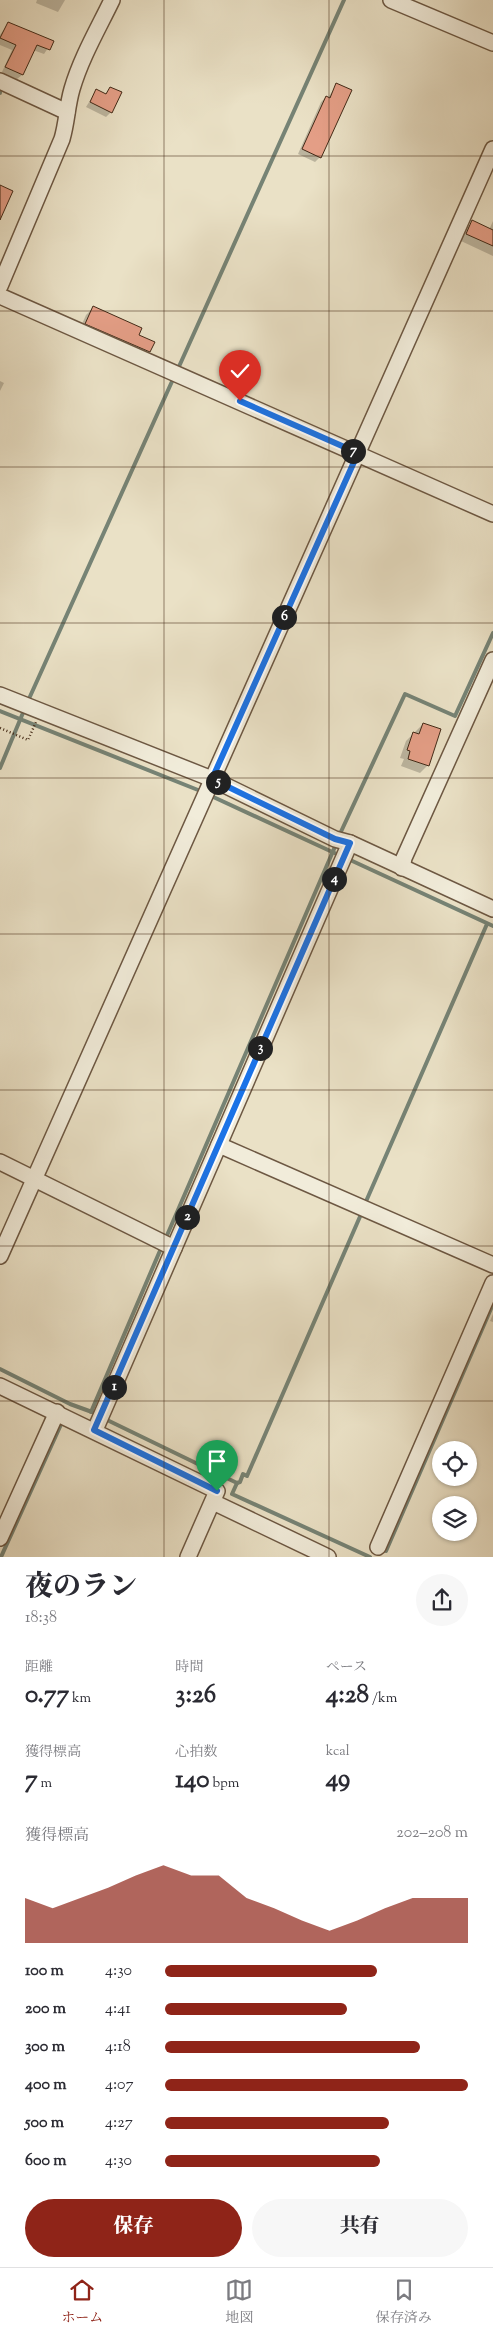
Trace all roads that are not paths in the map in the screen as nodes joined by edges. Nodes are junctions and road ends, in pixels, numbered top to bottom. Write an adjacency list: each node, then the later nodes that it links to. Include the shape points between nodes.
1 (112, 0): 5 (street, via 77,74)
2 (391, 0): 3 (street)
3 (493, 43)
4 (0, 81): 5 (street)
5 (67, 112): 7 (street, via 62,138)
6 (493, 149): 9 (street)
7 (0, 286)
8 (0, 296): 9 (street)
9 (358, 453): 10 (street); 13 (street)
10 (493, 514)
11 (493, 660): 15 (street)
12 (0, 695): 13 (street)
13 (208, 789): 14 (street); 19 (street)
14 (343, 848): 15 (street); 17 (street)
15 (402, 868): 16 (street)
16 (493, 909)
17 (219, 1144): 20 (street); 22 (street)
18 (0, 1162): 19 (street)
19 (34, 1179): 20 (street); 21 (street)
20 (167, 1245): 26 (street)
21 (0, 1256)
22 (493, 1265)
23 (493, 1284): 29 (street)
24 (0, 1386): 25 (street)
25 (62, 1414): 26 (street); 28 (street)
26 (99, 1421): 27 (street, via 217,1491)
27 (213, 1502): 30 (street); 31 (street)
28 (0, 1538)
29 (378, 1547)
30 (188, 1557)
31 (328, 1557)

